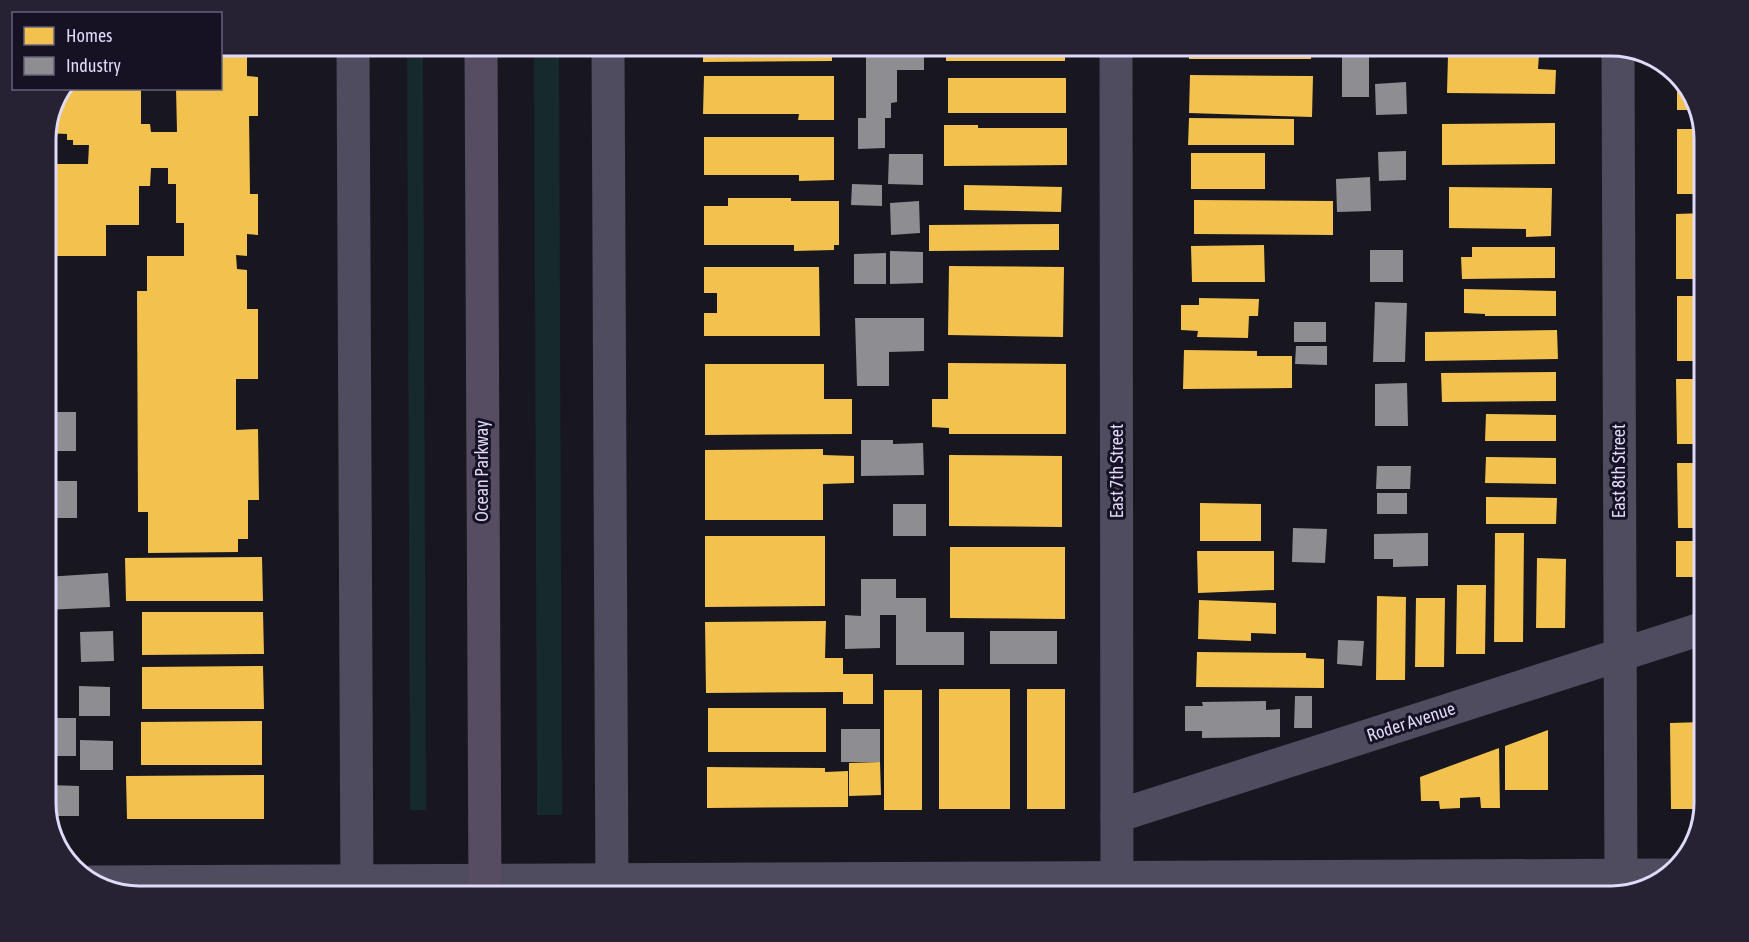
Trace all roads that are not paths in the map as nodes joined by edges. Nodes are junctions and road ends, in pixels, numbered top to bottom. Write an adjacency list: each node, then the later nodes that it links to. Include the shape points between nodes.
1 (353, 56): 13 (street)
2 (480, 56): 14 (main road, Ocean Parkway)
3 (608, 56): 15 (street)
4 (1116, 56): 8 (street, East 7th Street)
5 (1618, 56): 7 (street, East 8th Street)
6 (1694, 631): 7 (street, Roder Avenue)
7 (1620, 655): 8 (street, Roder Avenue); 11 (street, East 8th Street)
8 (1117, 816): 16 (street, East 7th Street)
9 (1641, 880): 11 (street)
10 (113, 883): 12 (street)
11 (1620, 885): 17 (street)
12 (268, 886)
13 (357, 886)
14 (485, 886)
15 (612, 886)
16 (1117, 886)
17 (1368, 886)

